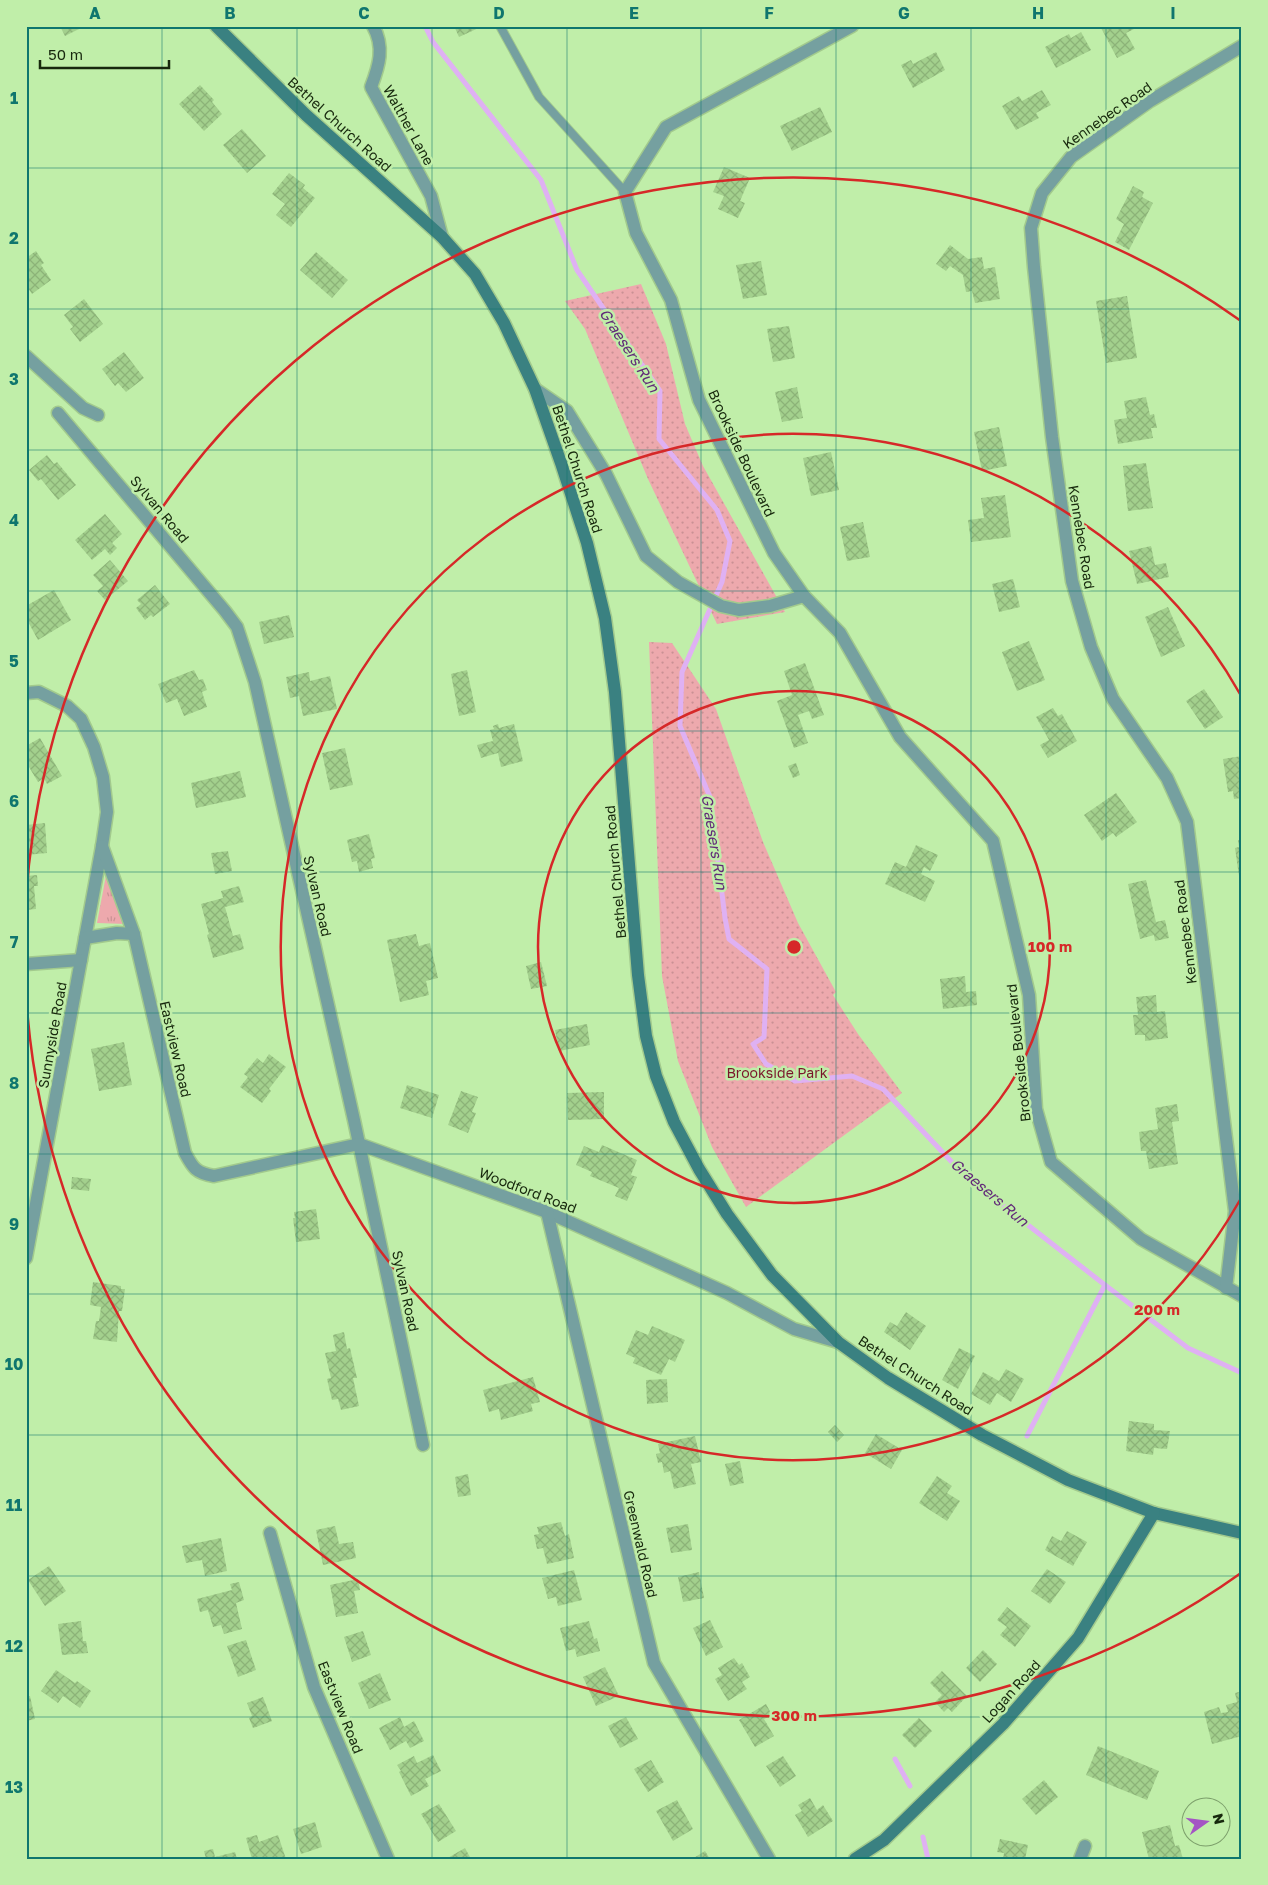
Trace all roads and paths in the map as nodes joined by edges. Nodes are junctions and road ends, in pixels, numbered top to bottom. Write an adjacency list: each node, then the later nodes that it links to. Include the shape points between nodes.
1 (216, 26): 7 (street, Bethel Church Road, via 306,115)
2 (373, 26): 7 (street, Walther Lane, via 381,51 371,87 431,196)
3 (500, 26): 6 (lane, via 539,97)
4 (852, 26): 6 (street, via 666,127)
5 (1242, 46): 22 (street, Kennebec Road, via 1150,101 1071,157 1042,193 1032,228 1052,438 1072,581 1091,647 1112,699 1167,778 1187,822 1234,1211)
6 (625, 192): 12 (street, Brookside Boulevard, via 636,233 671,300 699,400 774,553)
7 (442, 237): 9 (street, Bethel Church Road, via 475,274 504,323)
8 (26, 356): 11 (street, via 83,408)
9 (535, 389): 12 (street, via 567,411 606,474 646,556 678,582 721,606 739,610 770,606); 24 (street, Bethel Church Road, via 587,543 604,618 615,692 638,975 646,1036 656,1076 674,1122 727,1214 772,1275)
10 (58, 413): 19 (street, Sylvan Road, via 237,627 255,682)
11 (98, 415)
12 (804, 596): 22 (street, Brookside Boulevard, via 840,633 900,737 993,841 1029,995 1036,1109 1051,1162 1141,1239)
13 (26, 693): 14 (street, Sunnyside Road, via 39,692 66,706 81,720 103,777 107,812)
14 (102, 846): 15 (street, Eastview Road); 16 (street, Sunnyside Road)
15 (134, 934): 16 (street); 19 (street, Eastview Road, via 185,1152 194,1168 202,1174 214,1176)
16 (85, 938): 17 (street, Sunnyside Road)
17 (81, 960): 18 (street); 21 (street, Sunnyside Road)
18 (26, 964)
19 (359, 1144): 20 (street, Woodford Road); 25 (street, Sylvan Road)
20 (547, 1212): 24 (street, Woodford Road, via 727,1293 794,1329); 31 (street, Greenwald Road, via 654,1663)
21 (26, 1258)
22 (1226, 1288): 23 (street, Brookside Boulevard)
23 (1242, 1296)
24 (838, 1342): 26 (street, Bethel Church Road, via 888,1378 982,1435 1068,1480)
25 (423, 1445)
26 (1154, 1513): 28 (street, Bethel Church Road); 32 (street, Logan Road, via 1072,1645 1003,1724 884,1840)
27 (270, 1533): 30 (street, Eastview Road, via 314,1687)
28 (1242, 1533)
29 (1085, 1846): 33 (street)
30 (388, 1859)
31 (769, 1859)
32 (855, 1859)
33 (1080, 1859)

